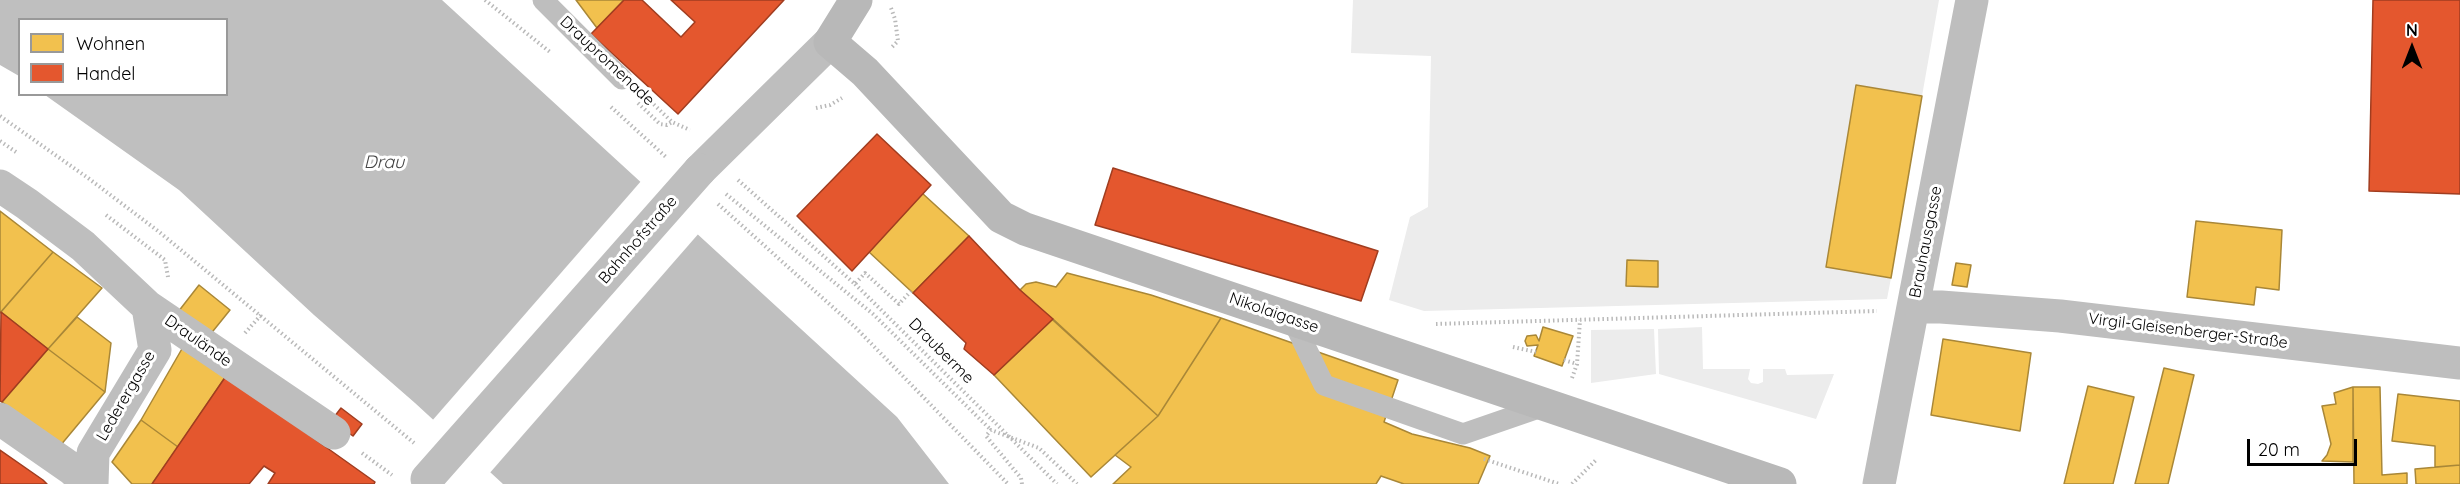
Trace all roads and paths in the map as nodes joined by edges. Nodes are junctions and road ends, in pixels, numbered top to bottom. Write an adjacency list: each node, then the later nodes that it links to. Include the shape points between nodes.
1 (485, 0): 8 (path)
2 (543, 0): 9 (lane, Draupromenade)
3 (856, 0): 6 (street, Bahnhofstraße)
4 (1972, 0): 22 (street, Brauhausgasse)
5 (895, 20): 7 (path, via 898,41)
6 (830, 42): 15 (street, Bahnhofstraße); 24 (street, Nikolaigasse, via 865,72 1001,217 1025,229)
7 (886, 53)
8 (553, 55)
9 (622, 79): 13 (path, Draupromenade)
10 (603, 100): 15 (path)
11 (650, 114): 13 (path, Draupromenade, via 660,124)
12 (0, 116): 23 (path, via 97,184)
13 (672, 122): 14 (path, Draupromenade)
14 (696, 133)
15 (697, 174): 35 (path, via 873,314); 39 (street, Bahnhofstraße, bridge)
16 (733, 176): 19 (path, Drauberme)
17 (0, 186): 21 (street, Draulände, via 83,246)
18 (716, 202): 41 (path, via 856,328)
19 (855, 284): 20 (path, Drauberme, via 865,273 899,304); 37 (path, Drauberme)
20 (910, 291)
21 (148, 307): 36 (street, Draulände); 40 (street, Lederergasse, via 155,350 93,453)
22 (1901, 309): 25 (path); 31 (street, Virgil-Gleisenberger-Straße, via 1941,307 2060,316); 46 (street, Brauhausgasse)
23 (261, 315): 27 (path); 38 (path)
24 (1292, 319): 33 (street, Nikolaigasse); 33 (lane, via 1324,385 1463,434)
25 (1580, 320): 26 (path); 32 (path)
26 (1436, 324)
27 (252, 325)
28 (1513, 347): 29 (path)
29 (1536, 352)
30 (1564, 360): 32 (path)
31 (2460, 363)
32 (1577, 364): 33 (path)
33 (1558, 396): 45 (street, Nikolaigasse)
34 (0, 419): 40 (street, Lederergasse)
35 (992, 430): 37 (path); 42 (path, via 986,436)
36 (334, 433): 39 (path)
37 (1010, 437): 43 (path, Drauberme); 44 (path, via 1039,448)
38 (417, 446)
39 (416, 480)
40 (91, 484)
41 (1008, 484)
42 (1022, 484)
43 (1057, 484)
44 (1077, 484)
45 (1780, 484)
46 (1879, 484)

